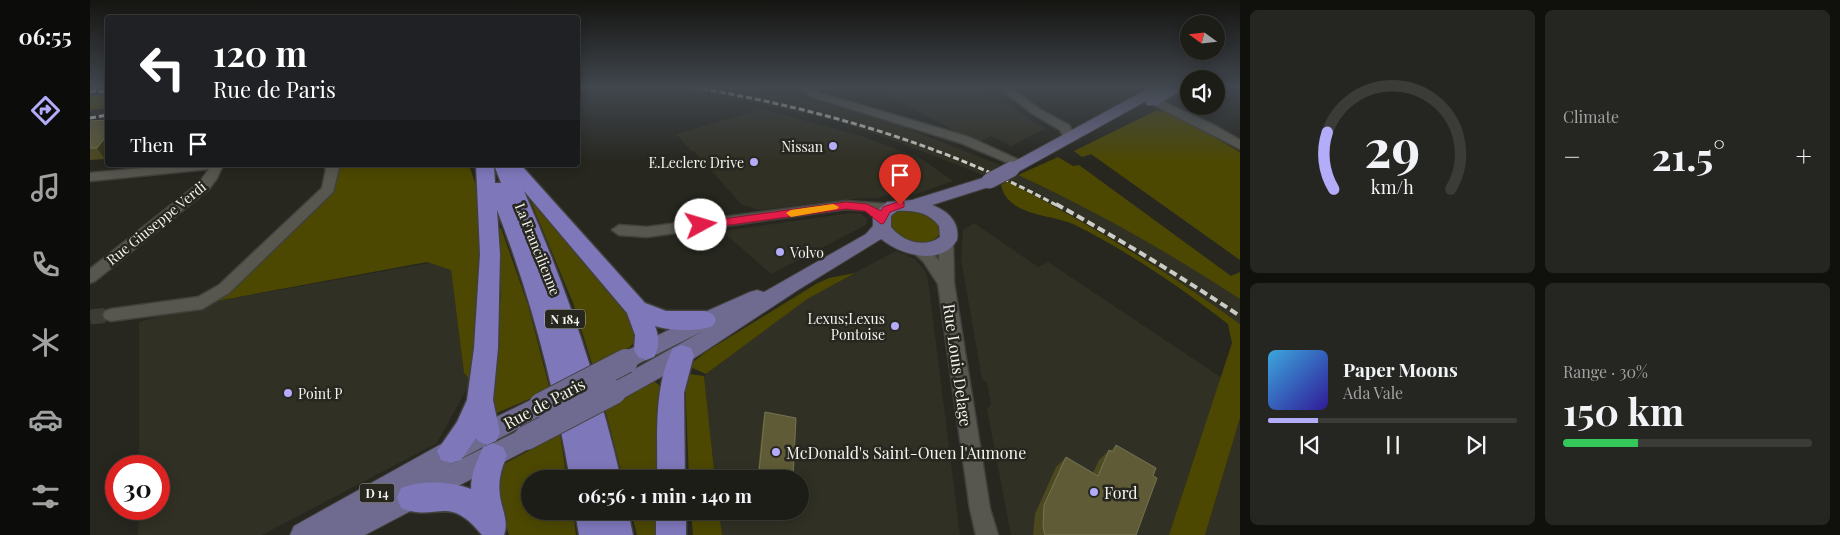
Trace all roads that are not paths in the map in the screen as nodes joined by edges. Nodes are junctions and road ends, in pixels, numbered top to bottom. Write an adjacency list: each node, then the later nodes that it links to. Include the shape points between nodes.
1 (874, 112): 7 (street, via 965,140)
2 (1037, 112): 5 (street, via 1065,128)
3 (1119, 112): 5 (main road)
4 (1178, 112): 6 (street)
5 (1070, 138): 7 (main road)
6 (1240, 145)
7 (1017, 166): 16 (main road, bridge)
8 (157, 167): 15 (street)
9 (215, 167): 24 (street, Rue Giuseppe Verdi, via 204,186)
10 (332, 167): 28 (street, via 328,189 224,290 202,303)
11 (487, 167): 31 (highway, via 490,254)
12 (488, 167): 35 (highway, La Francilienne / N 184, via 527,261 550,330)
13 (504, 167): 36 (highway, La Francilienne / N 184, via 564,315 582,372)
14 (512, 167): 27 (highway)
15 (90, 177)
16 (984, 183): 17 (main road); 18 (main road, via 945,208)
17 (913, 205): 18 (main road, via 927,208); 19 (main road, via 900,205)
18 (941, 217): 21 (main road, via 950,230)
19 (884, 219): 20 (street, via 867,208 846,206 647,232); 22 (main road, via 889,236); 23 (main road, Rue de Paris / D 14, via 872,238)
20 (619, 230)
21 (946, 242): 22 (main road, Rue de Paris, via 934,248); 25 (street, Rue Louis Delage)
22 (908, 246): 23 (main road, Rue de Paris / D 14, via 880,243); 25 (street, via 932,262)
23 (833, 262): 26 (main road, Rue de Paris / D 14)
24 (90, 277)
25 (946, 283): 48 (street, Rue Louis Delage)
26 (791, 284): 29 (main road, Rue de Paris / D 14); 30 (main road, Rue de Paris / D 14)
27 (637, 309): 29 (highway, via 665,320); 30 (highway, via 647,334)
28 (110, 315)
29 (705, 320): 30 (main road, Rue de Paris / D 14)
30 (640, 366): 32 (main road, Rue de Paris / D 14, bridge); 32 (main road, Rue de Paris / D 14, bridge); 37 (highway, via 671,393)
31 (480, 400): 33 (highway); 34 (highway, via 466,430)
32 (527, 420): 33 (main road, Rue de Paris / D 14)
33 (495, 447): 34 (main road, Rue de Paris / D 14); 38 (main road, Rue de Paris / D 14); 42 (highway, via 484,484)
34 (451, 451): 43 (main road, Rue de Paris / D 14)
35 (582, 470)
36 (605, 470)
37 (671, 470)
38 (412, 498): 42 (highway, via 467,500 480,508); 44 (main road, Rue de Paris / D 14)
39 (592, 520): 45 (highway)
40 (615, 520): 46 (highway)
41 (671, 520): 47 (highway)
42 (494, 530)
43 (303, 535)
44 (338, 535)
45 (594, 535)
46 (618, 535)
47 (671, 535)
48 (986, 535)

